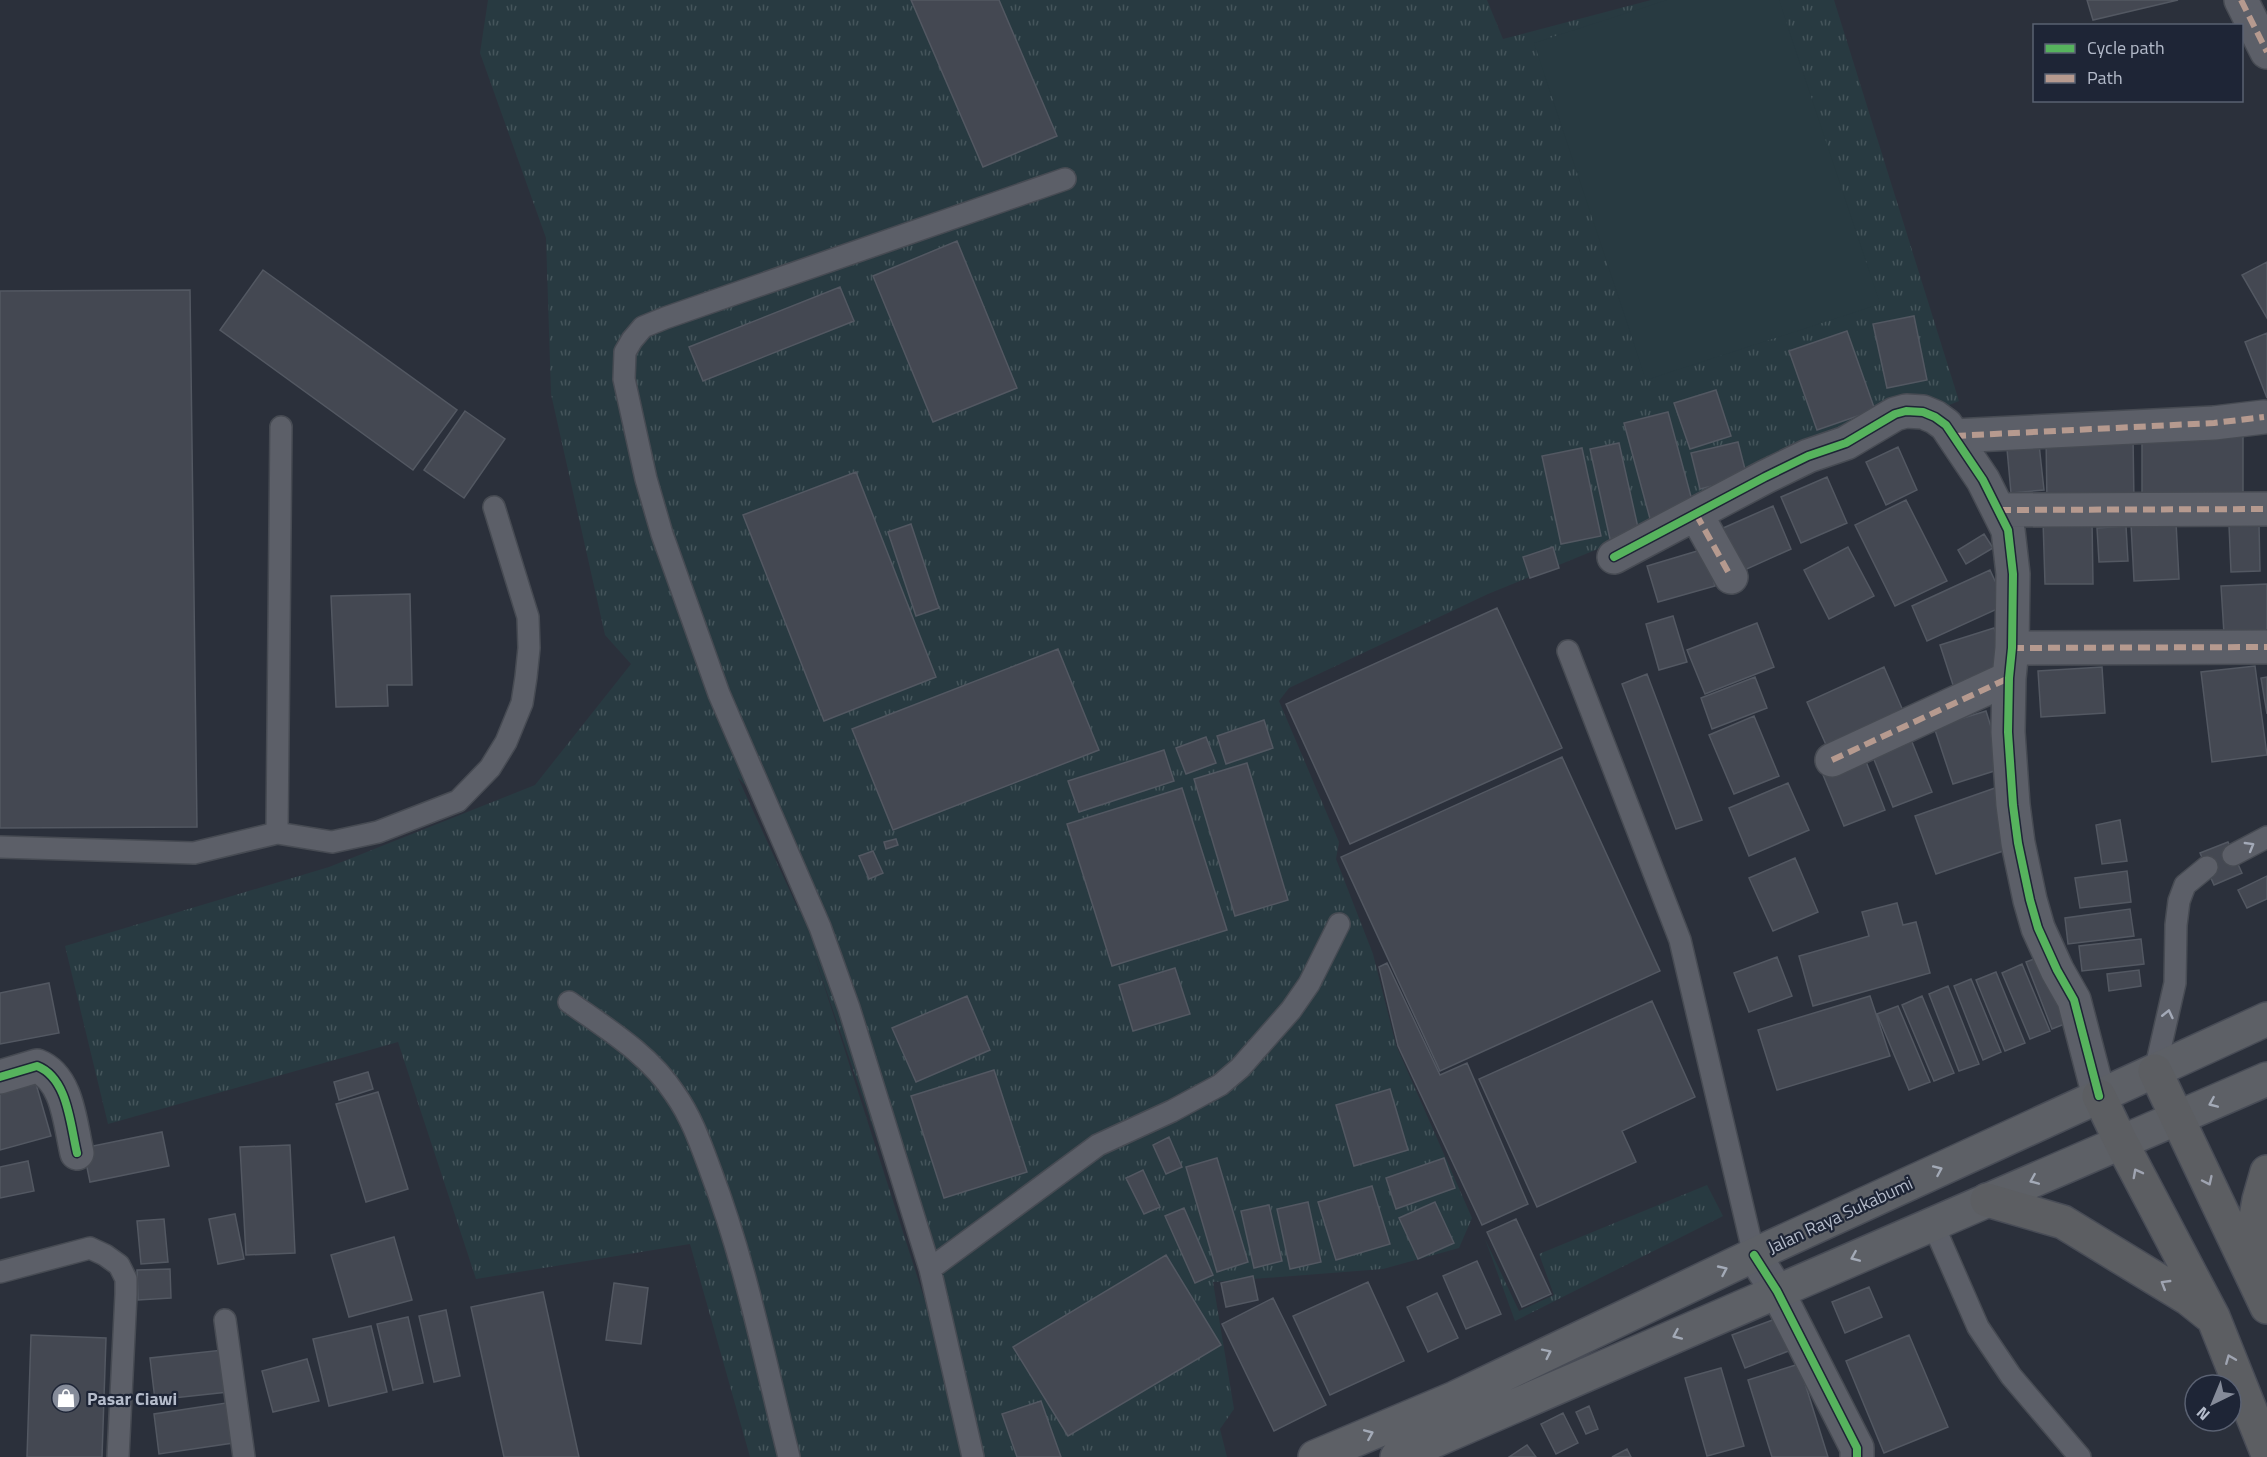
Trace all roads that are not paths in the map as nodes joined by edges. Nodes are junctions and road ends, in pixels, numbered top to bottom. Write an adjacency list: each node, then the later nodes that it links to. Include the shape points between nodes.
1 (2241, 0): 2 (street)
2 (2267, 52)
3 (1065, 179): 36 (lane, via 665,318 643,327 625,352 624,379 662,534 719,694 820,927)
4 (2264, 417): 6 (street)
5 (281, 427): 17 (lane)
6 (1954, 436): 9 (street); 10 (street, via 1929,414 1895,414 1846,443 1781,469)
7 (494, 507): 17 (lane, via 528,616 529,648 522,703 490,768 458,801 378,832 332,842)
8 (2267, 509): 9 (street)
9 (1999, 510): 15 (street, via 2008,530 2011,554)
10 (1696, 514): 11 (street); 12 (street)
11 (1614, 557)
12 (1731, 577)
13 (2267, 647): 15 (street)
14 (1568, 651): 35 (lane, via 1680,939)
15 (2010, 663): 16 (street); 28 (street, via 2008,732 2013,805 2030,900 2038,928 2074,1000)
16 (1832, 760)
17 (277, 833): 19 (lane, via 194,853)
18 (2267, 837): 20 (lane, one-way to 18)
19 (0, 848)
20 (2234, 855)
21 (2207, 867): 25 (lane, one-way to 21, via 2175,982 2179,901 2185,885)
22 (1339, 924): 36 (lane, via 1309,984 1291,1010 1220,1085 1098,1145)
23 (569, 1002): 45 (lane, via 651,1064 675,1092 690,1118 729,1217)
24 (2267, 1019): 25 (highway, Jalan Raya Sukabumi)
25 (2155, 1071): 28 (highway, Jalan Raya Sukabumi); 29 (highway)
26 (0, 1077): 31 (street, via 37,1066 49,1073 62,1092)
27 (2267, 1079): 29 (highway, one-way to 29)
28 (2099, 1096): 30 (highway); 35 (highway, Jalan Raya Sukabumi, one-way to 28)
29 (2178, 1118): 30 (highway); 39 (highway, one-way to 39)
30 (2121, 1142): 33 (highway, one-way to 33); 40 (highway, one-way to 30)
31 (76, 1153)
32 (2267, 1172): 39 (highway, via 2253,1234)
33 (1987, 1200): 34 (highway); 40 (highway, one-way to 33, via 2063,1222)
34 (1933, 1224): 38 (highway, one-way to 38); 50 (lane, via 1978,1327 2011,1376)
35 (1754, 1255): 38 (street); 47 (highway, Jalan Raya Sukabumi, one-way to 35, via 1455,1398)
36 (930, 1269): 46 (lane)
37 (0, 1272): 43 (lane, via 90,1248 119,1265 126,1279 126,1294)
38 (1777, 1291): 48 (highway, one-way to 48); 49 (street, via 1857,1448)
39 (2262, 1298)
40 (2213, 1317): 42 (highway, one-way to 40)
41 (225, 1320): 44 (lane)
42 (2267, 1452)
43 (118, 1457)
44 (244, 1457)
45 (789, 1457)
46 (973, 1457)
47 (1316, 1457)
48 (1397, 1457)
49 (1857, 1457)
50 (2080, 1457)

